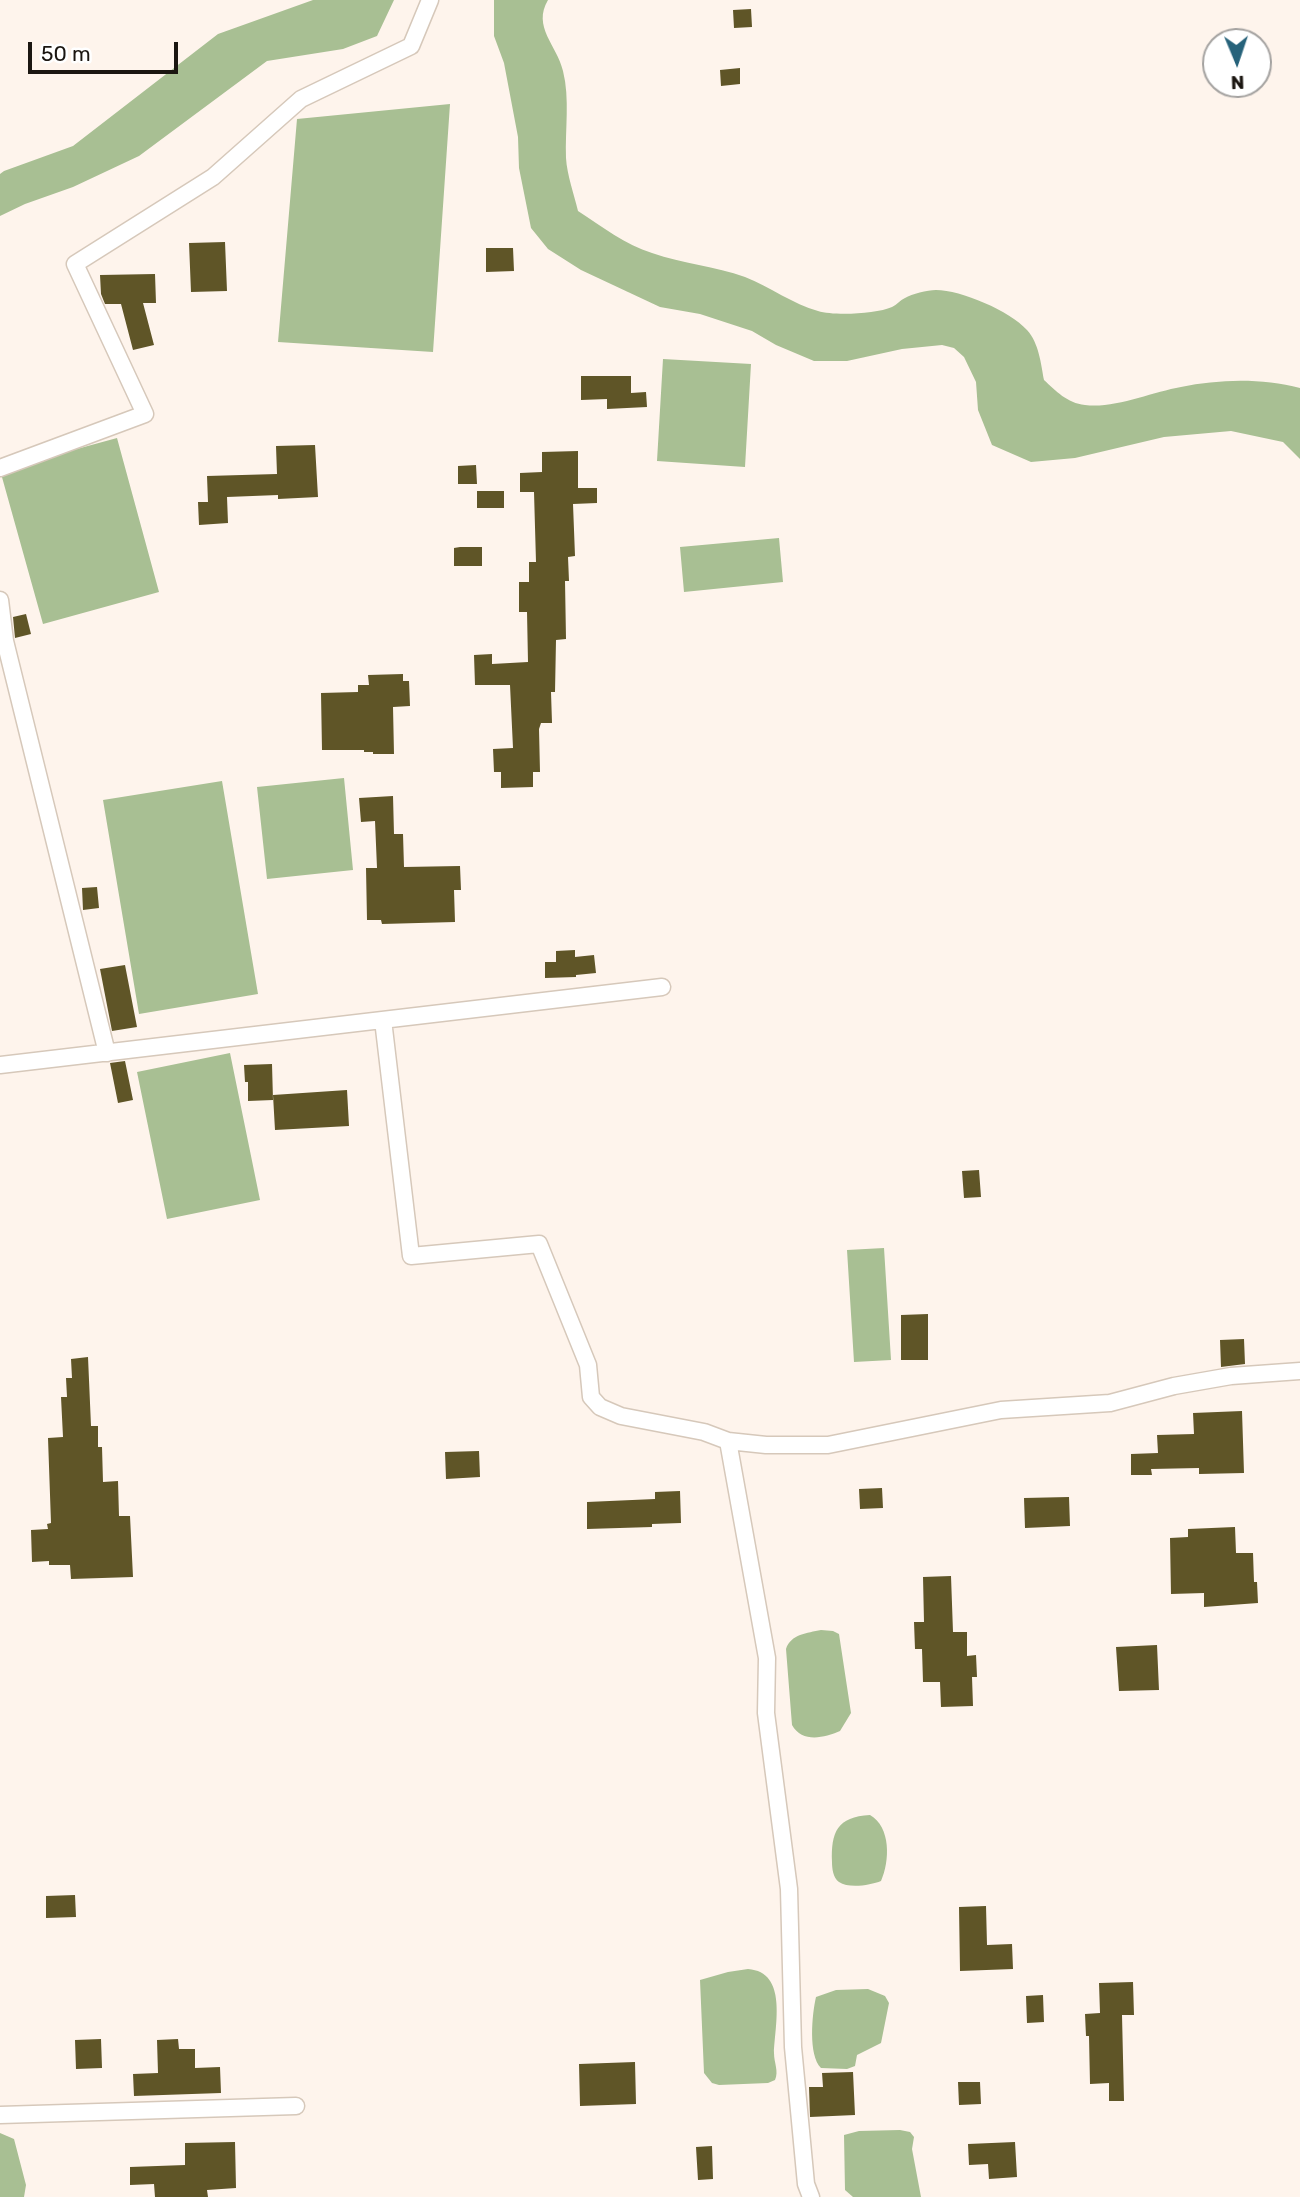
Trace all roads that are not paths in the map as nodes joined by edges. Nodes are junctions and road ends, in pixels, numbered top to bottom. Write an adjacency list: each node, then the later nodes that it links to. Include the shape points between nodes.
1 (430, 0): 2 (street, via 411,46 301,99 213,177 75,264 145,414)
2 (0, 468)
3 (0, 600): 4 (street)
4 (2, 641): 7 (street)
5 (662, 987): 6 (street)
6 (383, 1020): 7 (street); 10 (street, via 411,1256 538,1244 588,1365 591,1397 600,1407)
7 (107, 1053): 8 (street)
8 (0, 1065)
9 (1300, 1371): 10 (street, via 1231,1376 1110,1403 1001,1410 828,1445)
10 (728, 1441): 13 (street, via 767,1658 766,1713 789,1889 793,2048)
11 (296, 2106): 12 (street)
12 (0, 2115)
13 (811, 2197)

